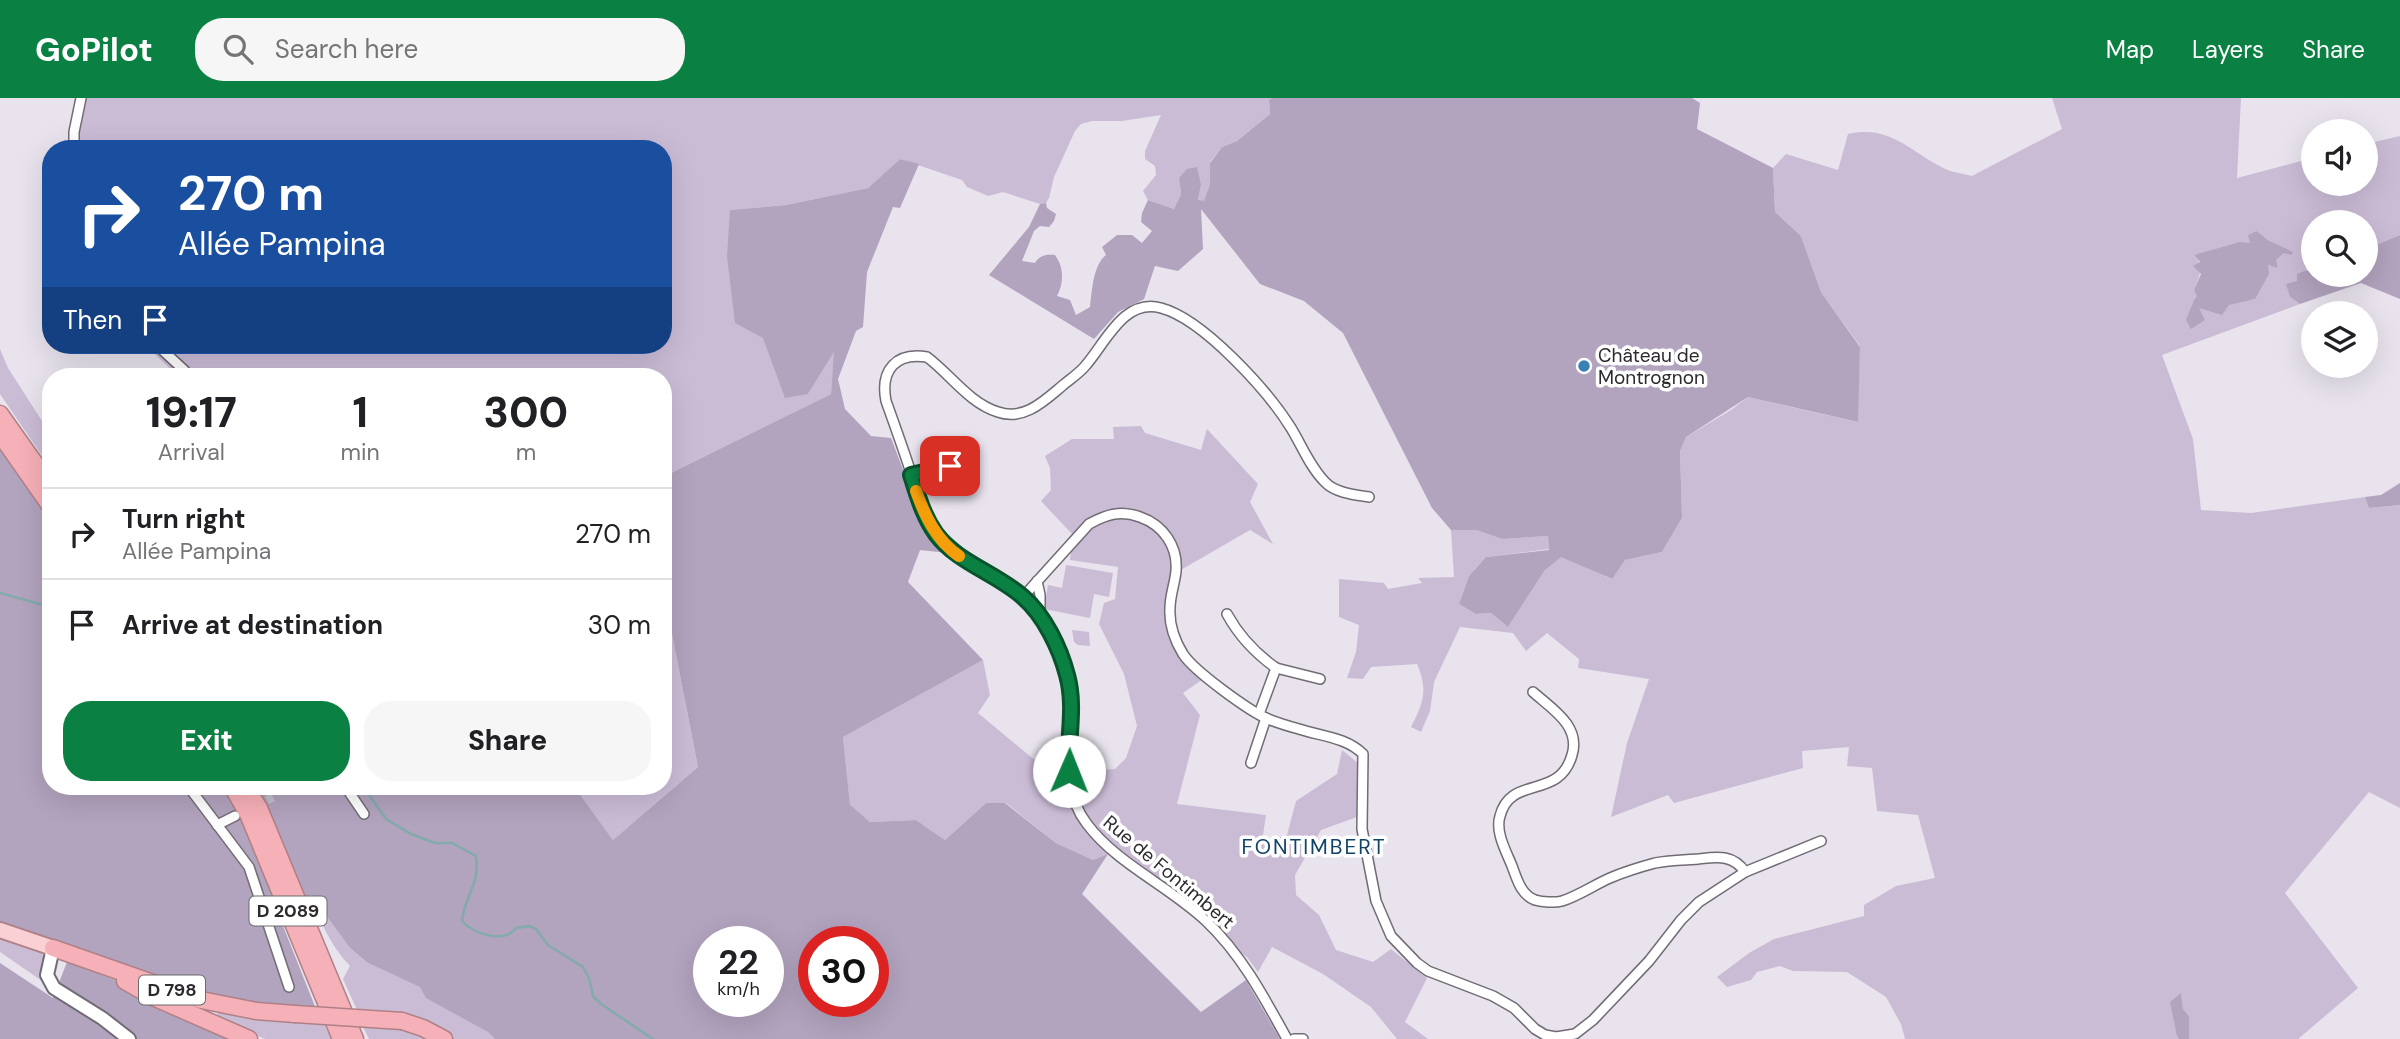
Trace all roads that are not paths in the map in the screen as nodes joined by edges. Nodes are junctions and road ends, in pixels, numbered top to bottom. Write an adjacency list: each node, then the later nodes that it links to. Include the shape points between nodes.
1 (81, 98): 2 (street)
2 (74, 140)
3 (166, 354): 4 (street)
4 (181, 368)
5 (0, 414): 7 (highway)
6 (0, 435): 10 (highway)
7 (42, 473)
8 (911, 475): 9 (street, via 950,466); 11 (street, Rue de Fontimbert, via 884,387 886,374 902,358 927,357 986,407 999,413 1021,413 1036,408 1086,366 1117,323 1140,307 1157,307 1189,321 1236,360 1290,427 1326,485); 13 (street, Rue de Fontimbert, via 924,515 937,535 954,552)
9 (964, 475)
10 (42, 495)
11 (1369, 497)
12 (1037, 581): 13 (street); 15 (street); 19 (street, via 1089,524 1116,513 1146,519 1167,535 1175,557 1171,625 1183,654 1195,668)
13 (1023, 597): 15 (street, Rue de Fontimbert)
14 (1227, 614): 16 (street, via 1247,643)
15 (1040, 618): 38 (street, Rue de Fontimbert, via 1062,655 1068,678 1072,702 1069,771 1084,821 1105,844 1181,900 1227,943 1257,984)
16 (1276, 668): 17 (street); 19 (street)
17 (1320, 679)
18 (1533, 692): 29 (street, via 1562,717 1573,733 1575,748 1564,774 1519,791 1504,804 1498,829 1520,889 1534,900 1560,902 1658,862 1717,857 1730,858)
19 (1262, 716): 20 (street); 29 (street, via 1346,741 1363,754 1362,829 1376,901 1391,936 1428,971 1493,996 1545,1035 1575,1034 1593,1020 1699,902)
20 (1251, 763)
21 (195, 795): 27 (street)
22 (237, 795): 35 (highway, D 2089)
23 (251, 795): 36 (highway, D 2089)
24 (351, 795): 25 (street)
25 (364, 814)
26 (234, 816): 27 (street)
27 (217, 825): 32 (street, via 249,867)
28 (1821, 841): 29 (street)
29 (1745, 872)
30 (0, 930): 31 (main road)
31 (53, 948): 33 (main road, via 48,965 54,988); 34 (highway, D 798); 37 (highway, D 798, bridge, via 201,1000 256,1011 402,1021)
32 (289, 987)
33 (129, 1039)
34 (249, 1039)
35 (341, 1039)
36 (355, 1039)
37 (444, 1039)
38 (1287, 1039)
39 (1294, 1039): 40 (street)
40 (1303, 1039)

